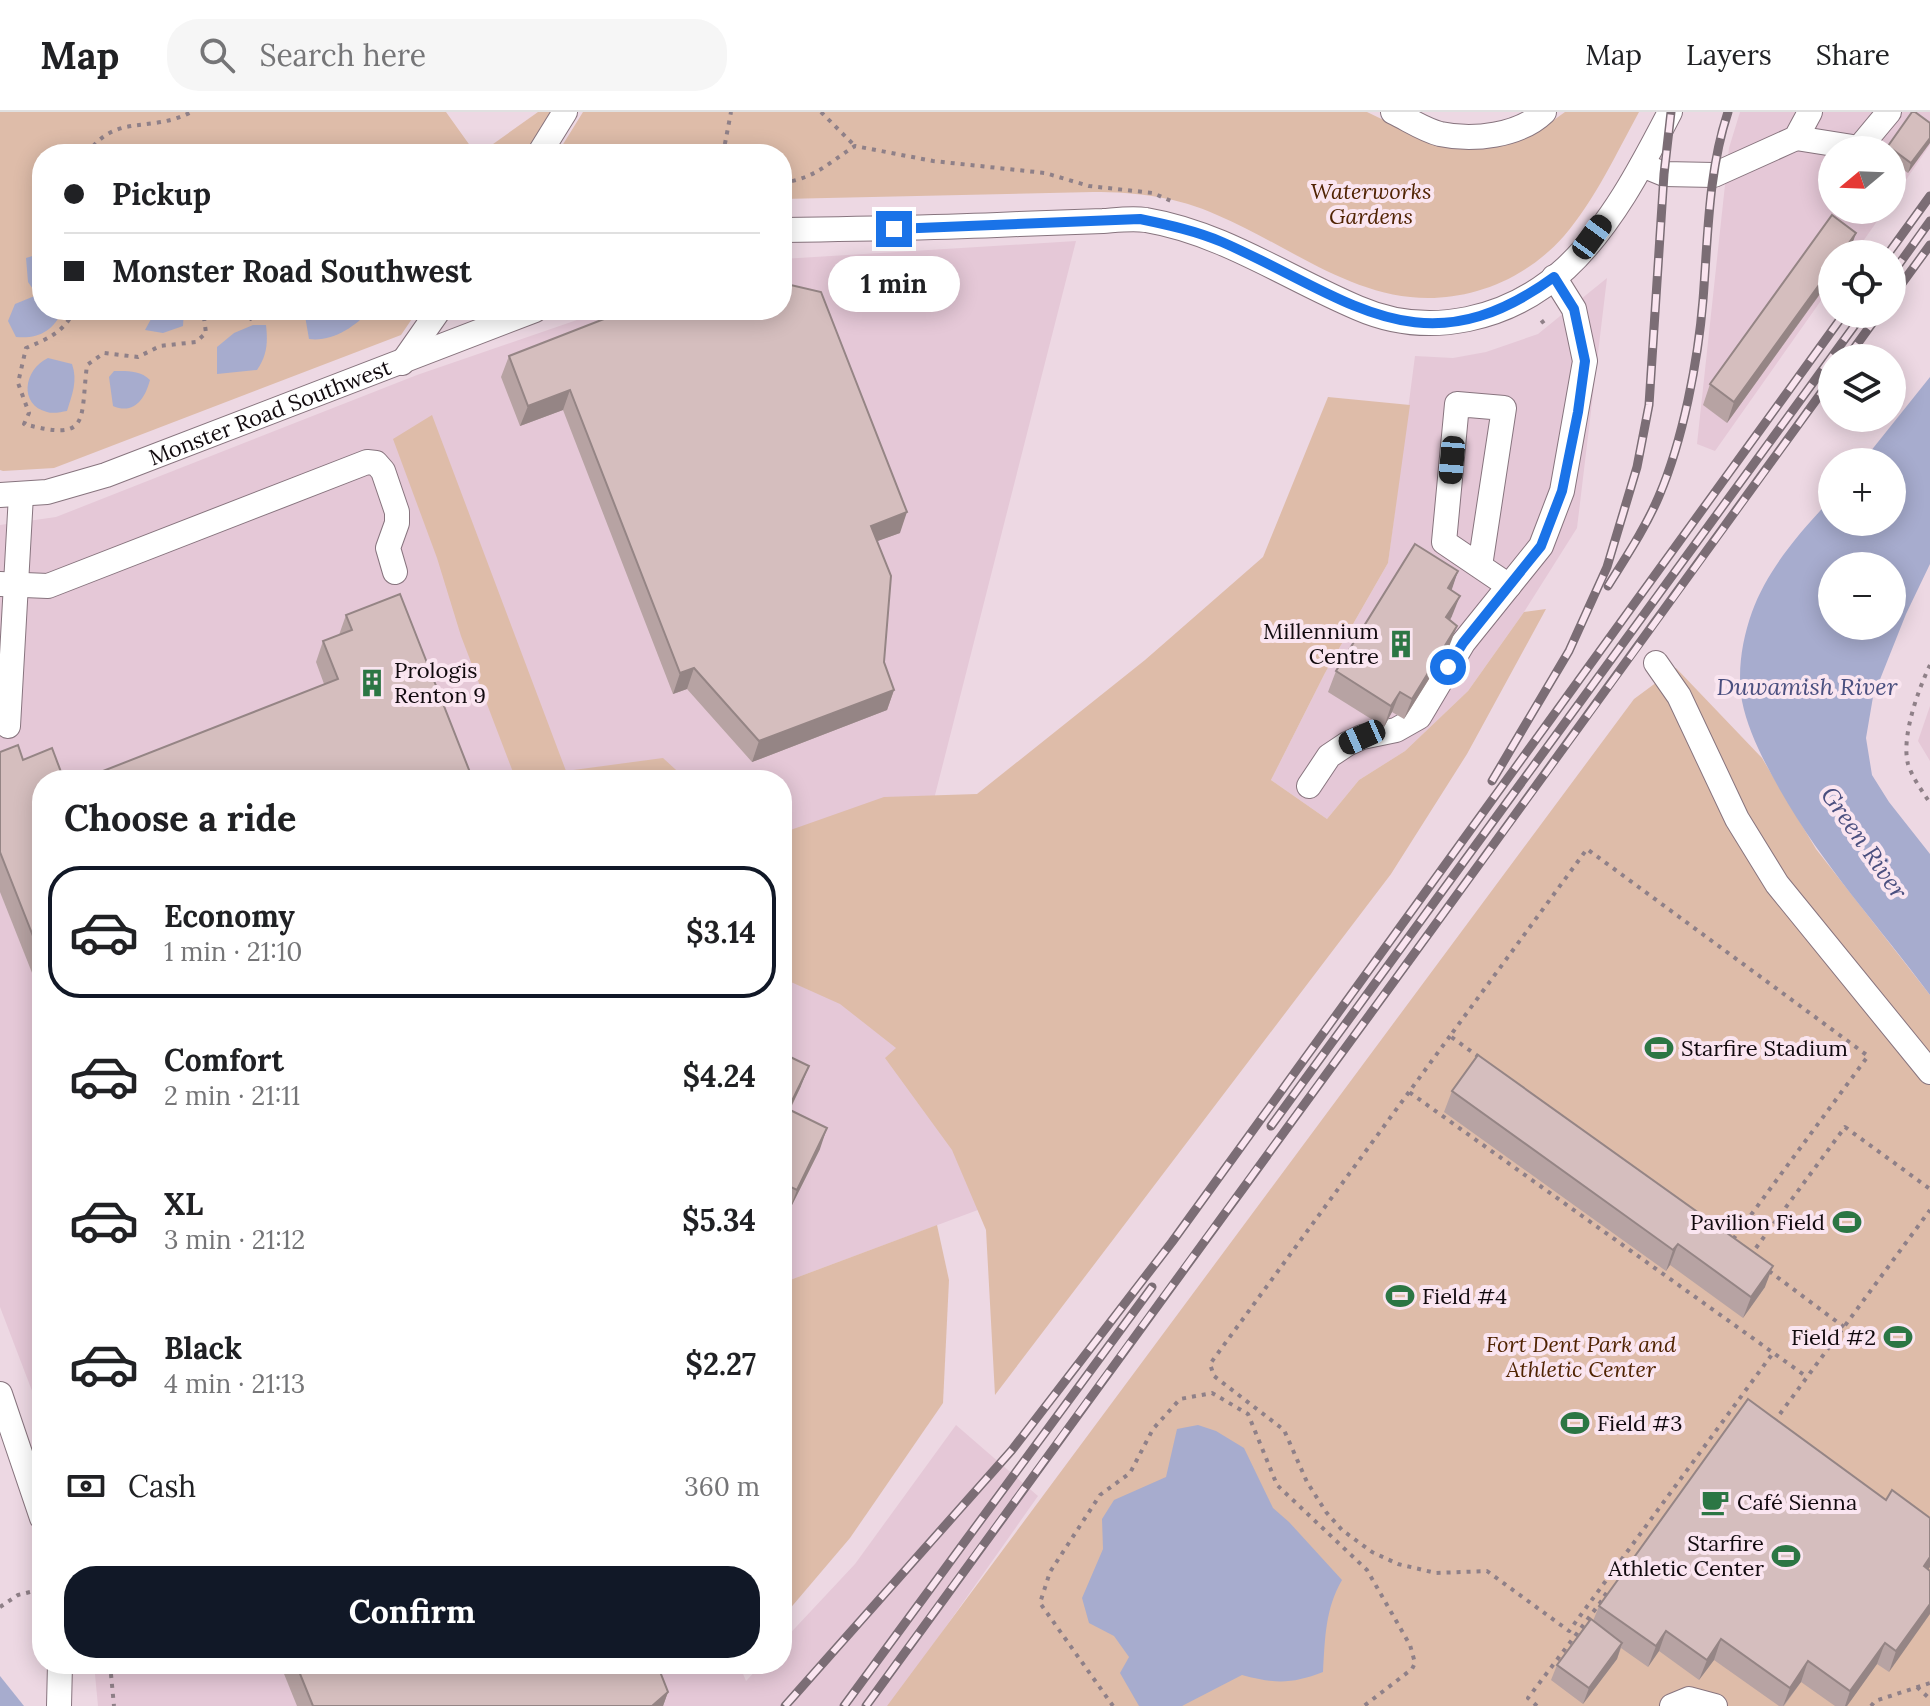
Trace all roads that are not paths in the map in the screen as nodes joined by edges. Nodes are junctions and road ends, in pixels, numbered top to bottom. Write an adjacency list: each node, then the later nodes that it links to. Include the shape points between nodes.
1 (565, 112): 8 (street)
2 (1393, 112): 3 (street, via 1438,134 1476,138 1512,130)
3 (1544, 112)
4 (1670, 112): 9 (street)
5 (1810, 112): 7 (street)
6 (1889, 112): 7 (street, via 1859,148)
7 (1796, 138): 9 (street, via 1714,175 1664,174)
8 (545, 144)
9 (1642, 165): 11 (street, via 1592,237)
10 (792, 230): 11 (street, via 1140,219 1221,242 1360,309 1428,324 1462,322 1505,308)
11 (1554, 277): 19 (street, via 1574,309 1585,361 1578,412 1562,491 1541,546)
12 (432, 320): 14 (street)
13 (510, 320): 14 (street, Monster Road Southwest)
14 (402, 363): 15 (street, Monster Road Southwest, via 106,475 69,487)
15 (10, 495): 18 (street)
16 (1480, 566): 16 (street, via 1444,542 1457,404 1504,408); 19 (street)
17 (395, 572): 18 (street, via 388,548 397,512 383,471 367,462 48,586)
18 (8, 584): 21 (street)
19 (1509, 586): 22 (street, via 1463,643 1419,717 1396,730 1347,744 1329,756)
20 (1656, 663): 23 (street, via 1679,696 1737,819 1777,884)
21 (8, 726)
22 (1309, 786)
23 (1930, 1072)
24 (0, 1394): 25 (street)
25 (32, 1488)
26 (60, 1674): 27 (street)
27 (60, 1704)
28 (1672, 1706): 29 (street, via 1689,1699)
29 (1715, 1706)

